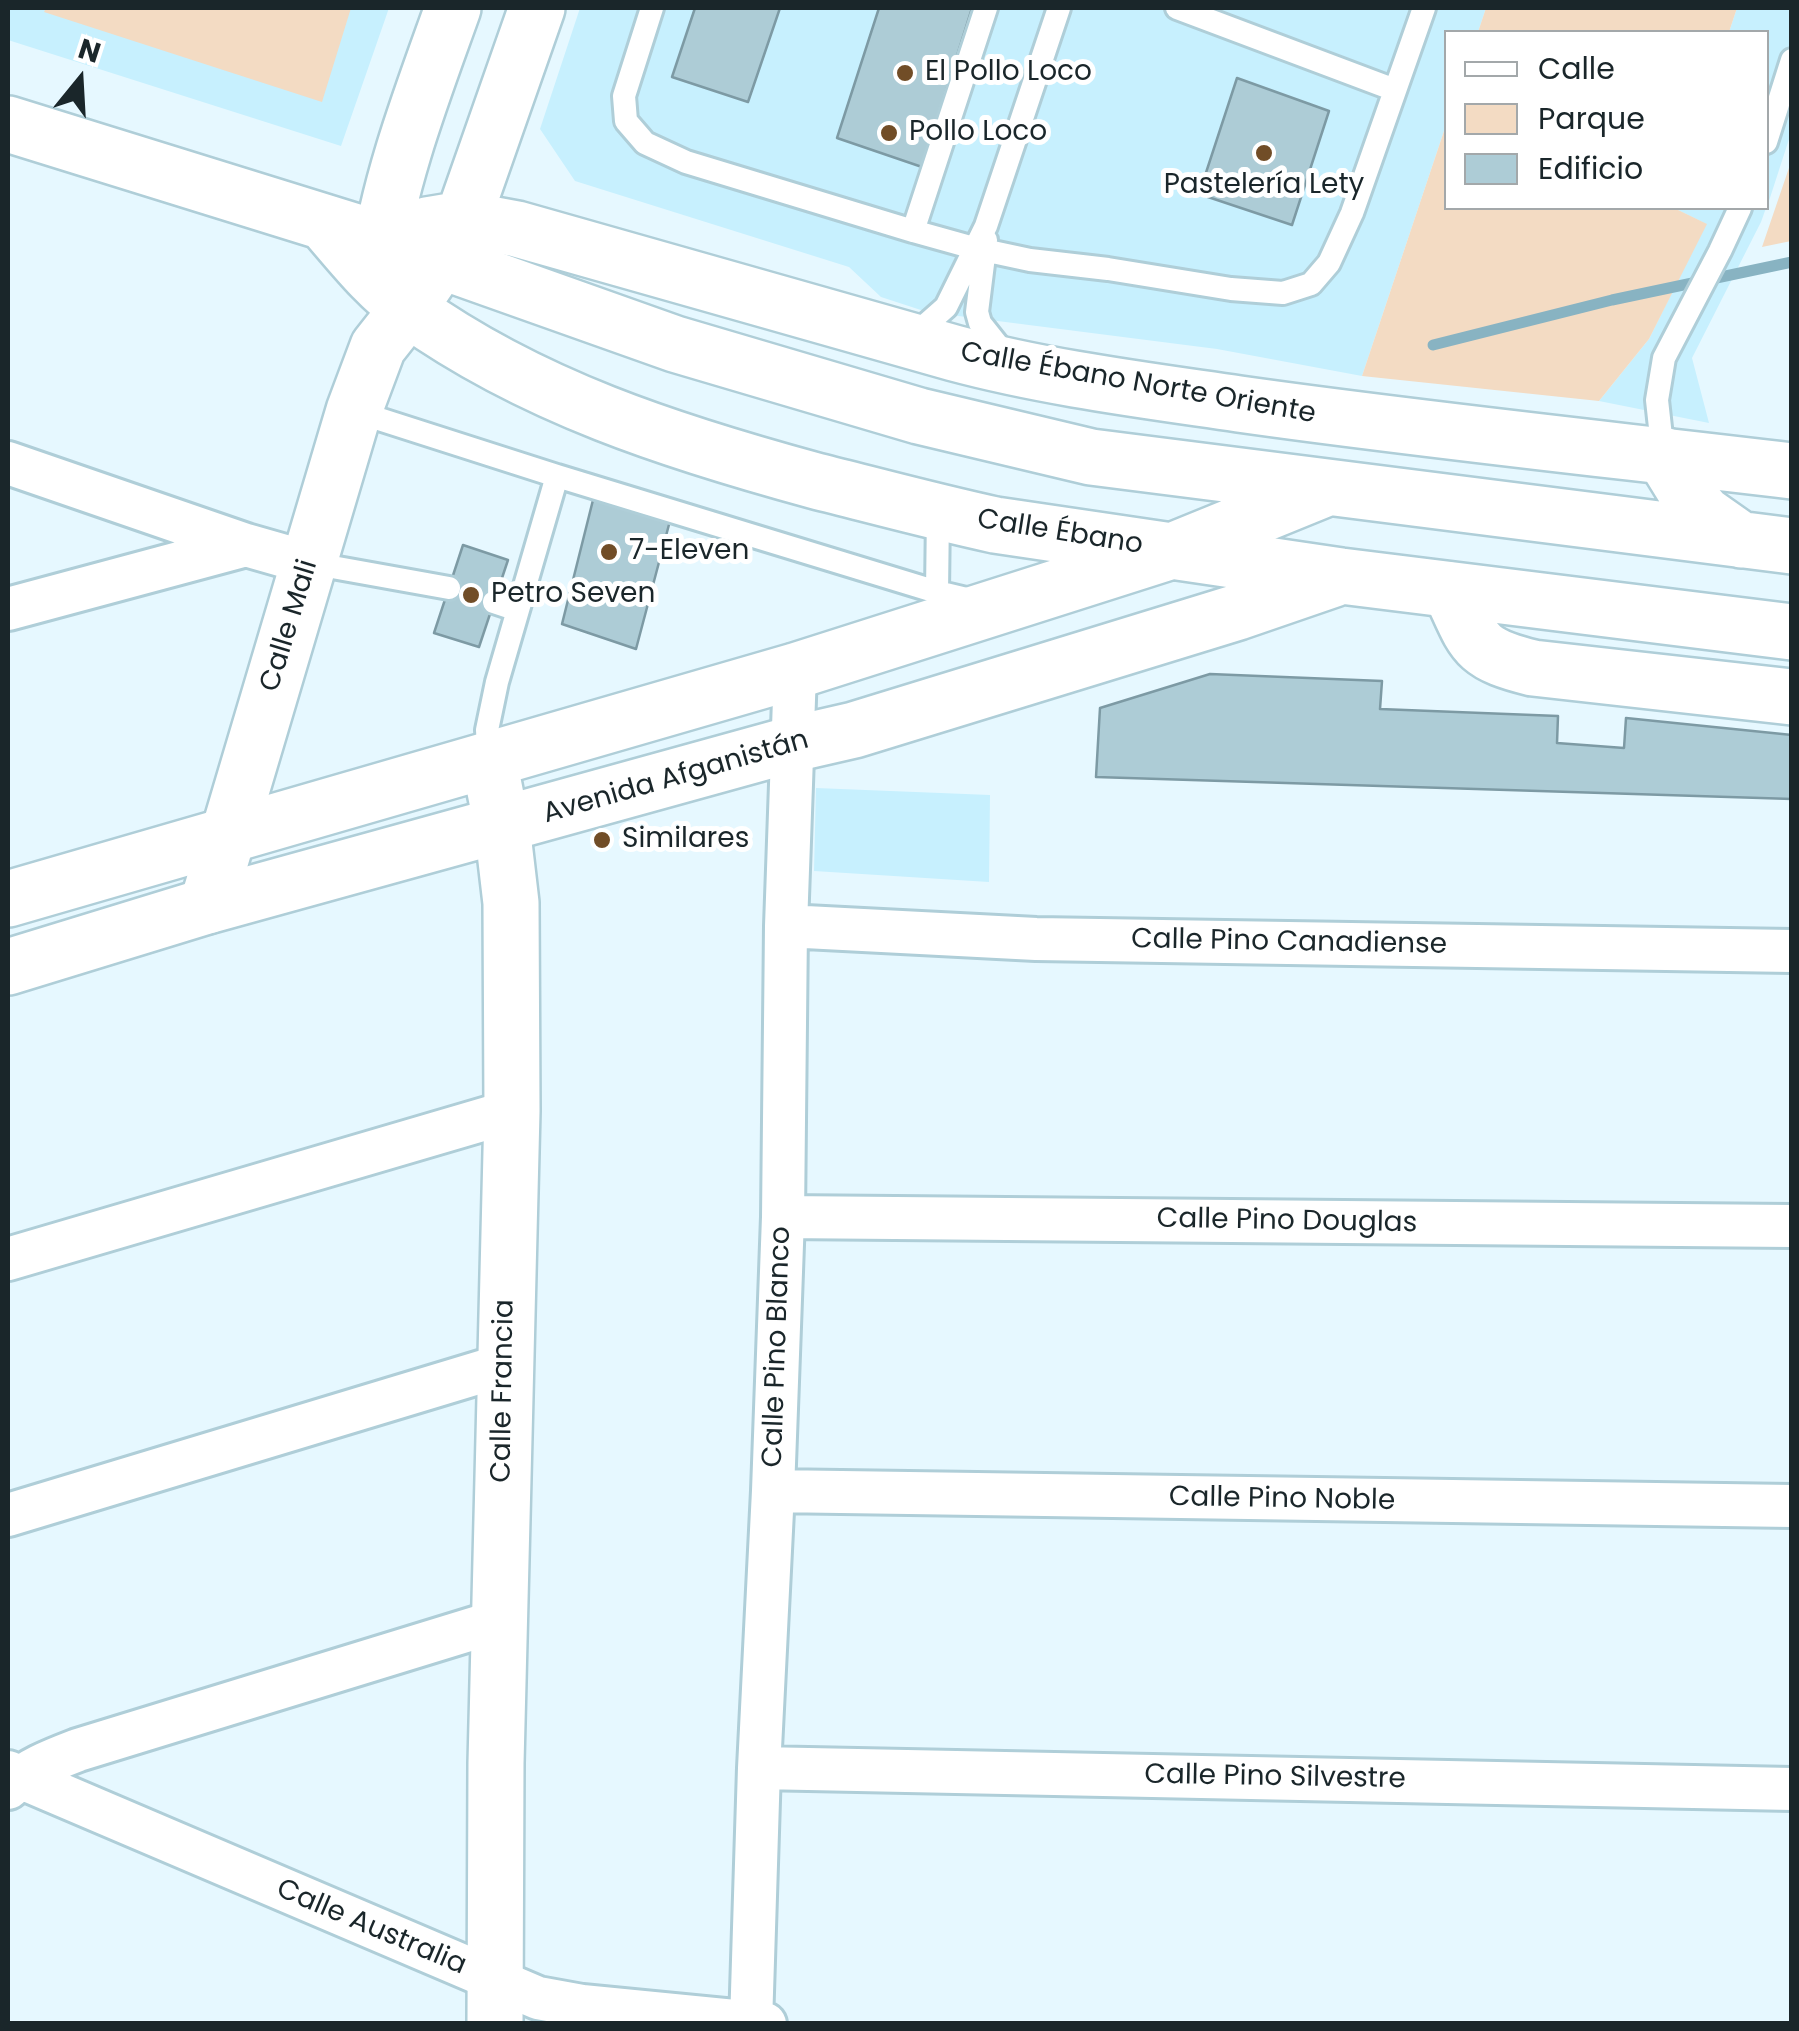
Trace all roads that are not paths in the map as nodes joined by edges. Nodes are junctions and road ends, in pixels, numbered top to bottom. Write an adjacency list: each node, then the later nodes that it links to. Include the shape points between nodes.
1 (453, 8): 16 (main road, via 394,185)
2 (537, 8): 14 (main road, Calle Mali)
3 (652, 8): 13 (lane, via 624,96 626,121 645,143 686,162)
4 (986, 8): 13 (lane)
5 (1059, 8): 15 (lane)
6 (1177, 8): 9 (lane)
7 (1424, 8): 9 (lane)
8 (1792, 60): 11 (lane)
9 (1395, 90): 15 (lane, via 1352,213 1329,263 1311,284 1283,293 1231,289)
10 (8, 124): 16 (main road, Calle Ébano, via 324,222)
11 (1769, 133)
12 (1739, 210): 20 (lane, via 1664,358 1657,400)
13 (913, 231): 15 (lane)
14 (452, 240): 16 (main road, Calle Mali); 16 (main road, Calle Ébano Norte Oriente, via 427,225); 17 (main road, Calle Ébano Norte Oriente, via 517,229); 24 (main road, via 674,344 920,416 1091,457)
15 (980, 249): 17 (lane, via 946,307); 18 (lane, via 980,324)
16 (386, 294): 19 (main road, Calle Mali); 25 (main road, Calle Ébano, via 484,357 632,426)
17 (908, 340): 18 (main road, Calle Ébano Norte Oriente)
18 (1018, 369): 20 (main road, Calle Ébano Norte Oriente, via 1382,424)
19 (354, 412): 23 (lane); 29 (main road, Calle Mali)
20 (1663, 455): 22 (main road, Calle Ébano Norte Oriente); 26 (main road, via 1704,514)
21 (8, 463): 27 (street)
22 (1792, 471)
23 (557, 476): 33 (lane); 37 (lane)
24 (1327, 488): 26 (main road); 28 (main road)
25 (938, 513): 28 (main road, Calle Ébano); 33 (lane)
26 (1766, 543)
27 (246, 544): 29 (street); 36 (street)
28 (1172, 551): 30 (main road, Calle Ébano); 35 (main road)
29 (309, 563): 31 (lane); 44 (main road, Calle Mali)
30 (1342, 576): 32 (main road, Calle Ébano); 41 (main road, Avenida Afganistán)
31 (449, 588)
32 (1450, 590): 38 (main road, Calle Ébano); 40 (main road, via 1473,638 1504,660)
33 (937, 592): 35 (lane)
34 (494, 602): 37 (lane)
35 (998, 607): 39 (main road)
36 (8, 609)
37 (518, 610): 42 (lane, via 487,730)
38 (1792, 632)
39 (796, 671): 41 (street, Calle Pino Blanco); 42 (main road)
40 (1792, 697)
41 (793, 744): 43 (main road, Avenida Afganistán); 47 (street, Calle Pino Blanco)
42 (489, 761): 43 (main road, Calle Francia); 44 (main road)
43 (502, 826): 46 (main road, Avenida Afganistán); 50 (main road, Calle Francia, via 511,904)
44 (227, 835): 45 (main road); 46 (main road, Calle Mali)
45 (8, 899)
46 (207, 906): 49 (main road, Avenida Afganistán)
47 (786, 926): 48 (street, Calle Pino Canadiense, via 1036,939); 51 (street, Calle Pino Blanco)
48 (1792, 951)
49 (8, 967)
50 (512, 1111): 53 (street); 54 (main road, Calle Francia)
51 (783, 1217): 52 (street, Calle Pino Douglas); 55 (street, Calle Pino Blanco)
52 (1792, 1226)
53 (8, 1259)
54 (504, 1365): 57 (street); 58 (main road, Calle Francia)
55 (774, 1491): 56 (street, Calle Pino Noble); 59 (street, Calle Pino Blanco)
56 (1792, 1506)
57 (8, 1515)
58 (498, 1621): 60 (street, via 78,1750); 62 (main road, Calle Francia)
59 (759, 1768): 61 (street, Calle Pino Silvestre); 63 (street, Calle Pino Blanco)
60 (11, 1779): 62 (street, Calle Australia)
61 (1792, 1789)
62 (496, 2002): 63 (street, Calle Australia, via 538,1998)
63 (755, 2023)

